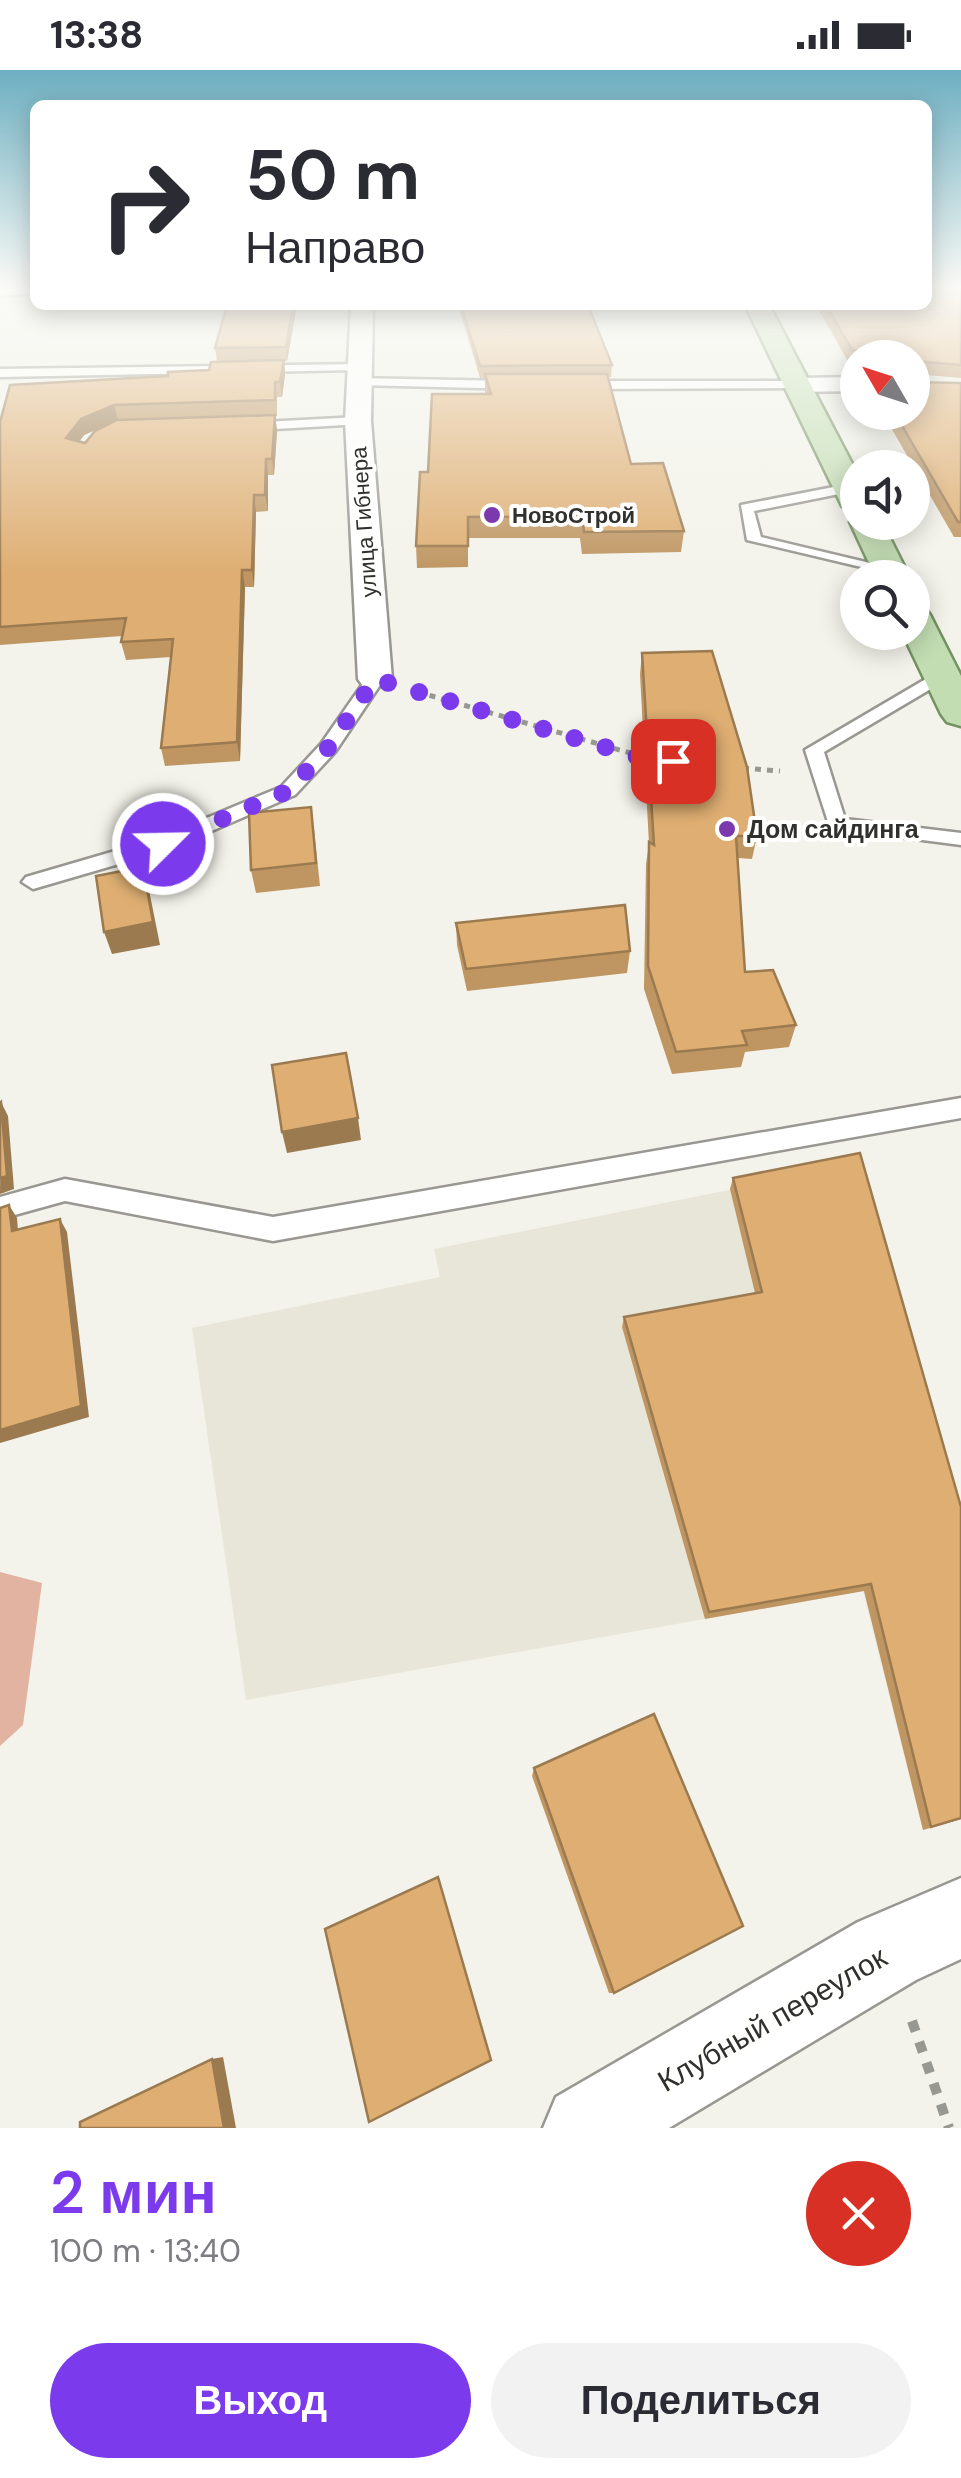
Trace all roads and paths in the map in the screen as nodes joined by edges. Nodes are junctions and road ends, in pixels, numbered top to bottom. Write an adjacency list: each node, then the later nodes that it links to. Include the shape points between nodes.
1 (356, 382): 7 (street, улица Гибнера)
2 (478, 382): 6 (lane)
3 (796, 384): 4 (street); 5 (lane); 9 (main road)
4 (840, 384)
5 (557, 385)
6 (538, 386)
7 (358, 420): 8 (lane); 14 (street, улица Гибнера)
8 (226, 427)
9 (840, 471)
10 (840, 498): 11 (lane, via 746,508 754,540)
11 (840, 562)
12 (929, 650): 13 (main road)
13 (942, 676): 15 (main road); 18 (lane, via 814,750)
14 (375, 679): 16 (path); 20 (lane, via 328,748 288,791 163,844)
15 (961, 714)
16 (660, 760)
17 (734, 767): 18 (path)
18 (821, 775): 19 (lane, via 836,824)
19 (961, 839)
20 (32, 882)
21 (961, 1108): 22 (lane, via 273,1229 66,1190)
22 (0, 1208)
23 (961, 1918): 24 (street, Клубный переулок)
24 (887, 1950): 25 (street, Клубный переулок); 26 (path)
25 (588, 2128)
26 (949, 2128)

